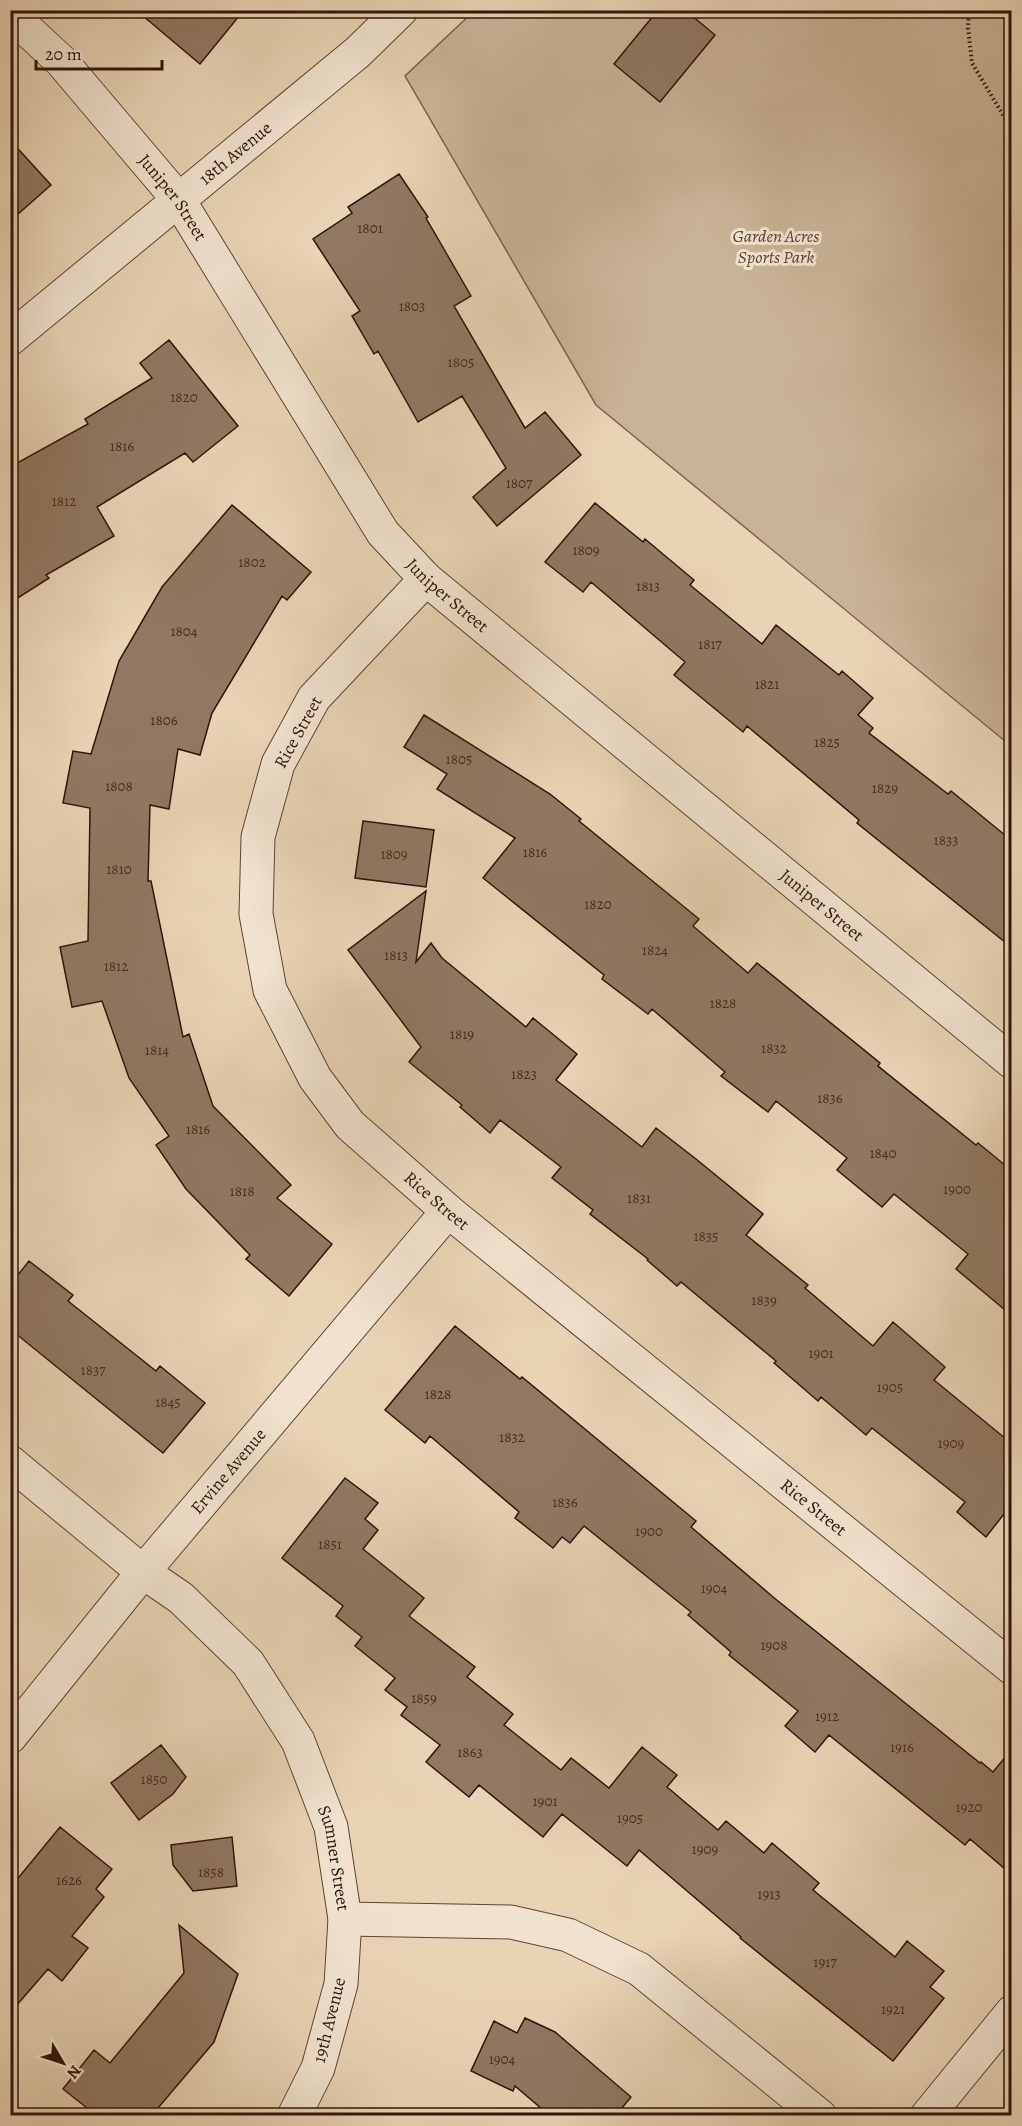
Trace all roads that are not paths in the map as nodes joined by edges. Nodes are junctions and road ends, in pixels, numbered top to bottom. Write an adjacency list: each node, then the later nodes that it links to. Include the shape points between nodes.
1 (401, 10): 3 (street, 18th Avenue, via 358,52)
2 (10, 14): 3 (street, Juniper Street, via 61,61)
3 (178, 199): 4 (street, 18th Avenue); 5 (street, Juniper Street, via 383,533)
4 (10, 339)
5 (426, 579): 6 (street, Juniper Street); 7 (street, Rice Street, via 314,698 278,764 258,837 256,914 270,990 315,1078 350,1125)
6 (1011, 1062)
7 (448, 1211): 9 (street, Ervine Avenue); 10 (street, Rice Street)
8 (10, 1462): 9 (street, Sumner Street)
9 (143, 1572): 11 (street, Ervine Avenue); 12 (street, Sumner Street, via 181,1598 248,1663 298,1741 331,1827)
10 (1011, 1668)
11 (10, 1737)
12 (345, 1919): 14 (street, 19th Avenue, via 341,1984 318,2068); 15 (street, Sumner Street, via 511,1922 568,1935 639,1969)
13 (1011, 2012): 16 (street)
14 (294, 2115)
15 (820, 2115)
16 (927, 2115)

